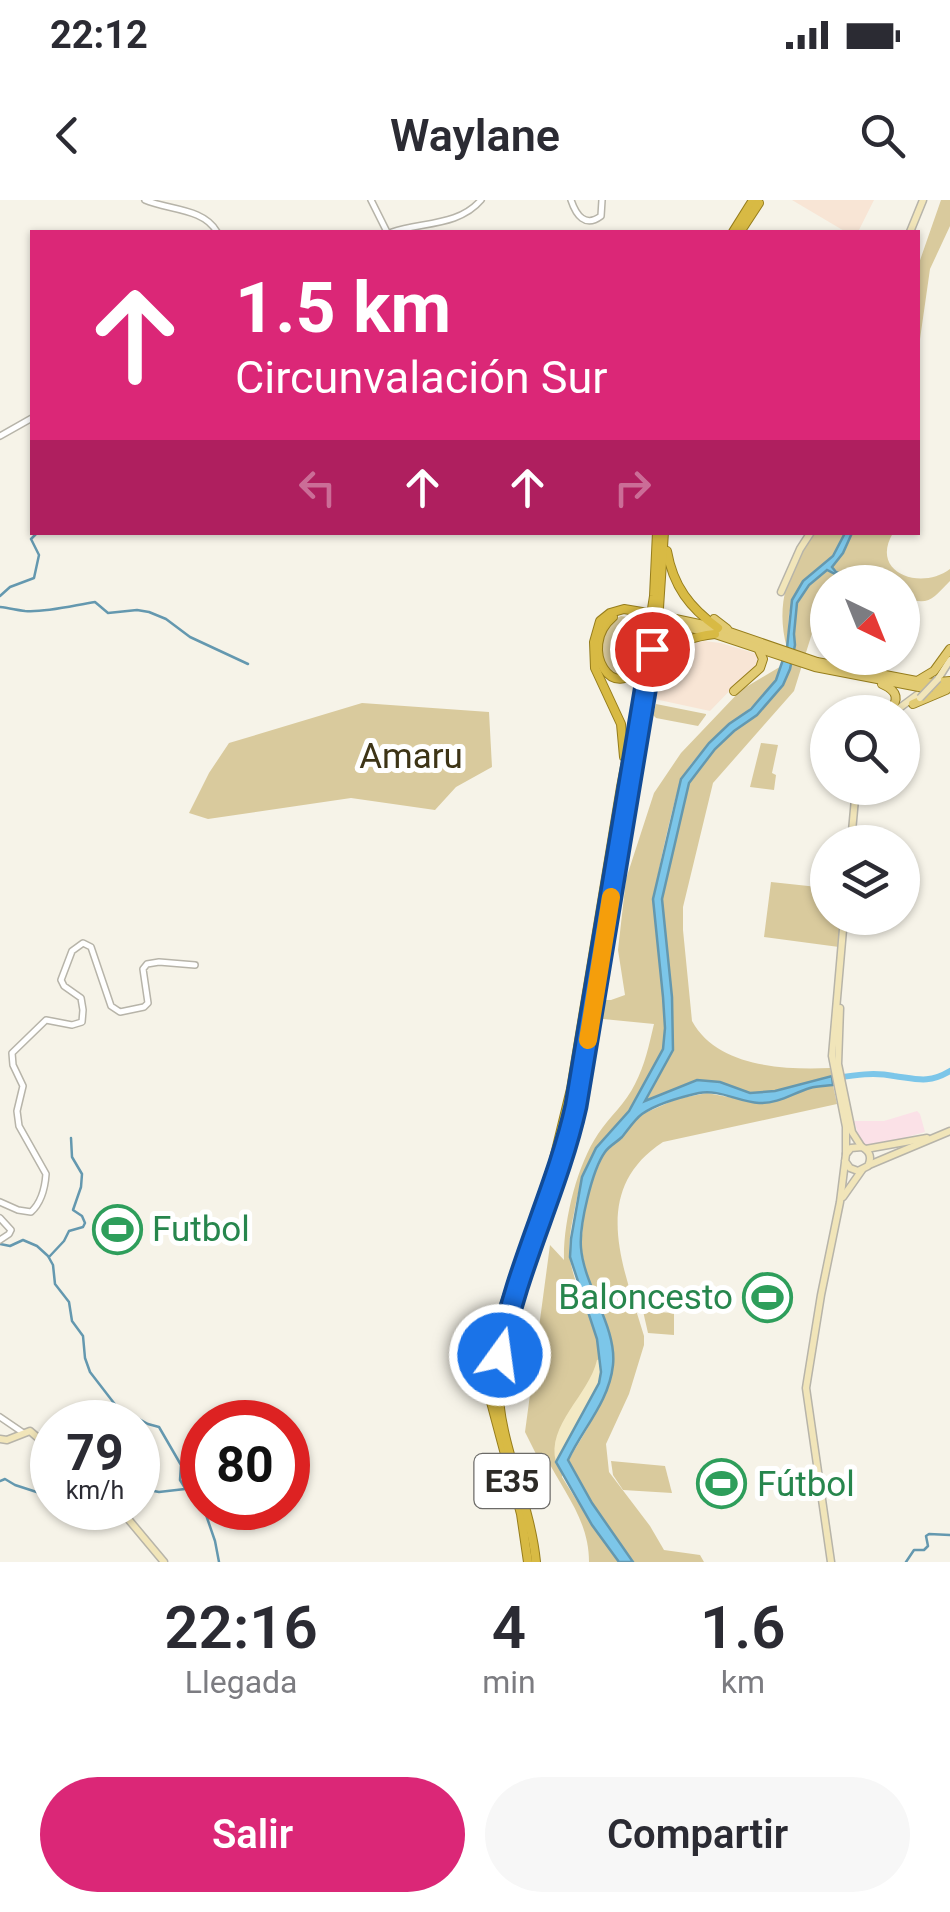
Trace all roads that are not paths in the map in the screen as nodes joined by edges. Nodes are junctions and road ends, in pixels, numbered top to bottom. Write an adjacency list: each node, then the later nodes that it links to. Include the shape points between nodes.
1 (145, 200): 8 (street, via 190,212)
2 (370, 200): 9 (street)
3 (481, 200): 10 (street, via 462,217)
4 (572, 200): 5 (street, via 588,221 601,216)
5 (602, 200)
6 (923, 200): 12 (main road)
7 (756, 201): 11 (highway)
8 (216, 230)
9 (388, 230)
10 (398, 230)
11 (738, 230)
12 (911, 230)
13 (30, 419): 14 (street)
14 (0, 436)
15 (662, 535): 21 (highway, via 682,594)
16 (662, 535): 22 (highway, E35)
17 (662, 535): 38 (highway, E35)
18 (809, 535): 19 (main road)
19 (781, 592)
20 (648, 616): 21 (main road, bridge); 22 (highway, via 611,618 602,632 599,664 610,676 627,677); 39 (highway, via 610,612 594,642 595,668 622,730)
21 (716, 627): 23 (main road); 25 (main road); 38 (highway, via 668,651)
22 (646, 643): 39 (highway, E35)
23 (756, 647): 25 (main road); 34 (main road, via 762,663)
24 (950, 650): 30 (main road); 32 (main road, via 934,671)
25 (778, 652): 27 (main road)
26 (950, 660): 30 (main road)
27 (810, 662)
28 (856, 675): 31 (main road)
29 (879, 675): 32 (main road)
30 (936, 677): 36 (main road, bridge)
31 (874, 680): 33 (main road); 35 (main road)
32 (914, 681): 33 (main road)
33 (950, 686): 37 (main road)
34 (734, 691)
35 (896, 695)
36 (920, 696)
37 (920, 698)
38 (644, 701): 59 (highway, E35, via 576,1106 500,1355 501,1412)
39 (622, 782): 58 (highway, E35, via 564,1123 491,1356 491,1402)
40 (844, 935): 42 (main road, via 832,1047)
41 (195, 965): 48 (street, via 147,964 148,1003 120,1012 111,1006 91,948 83,943 74,949 61,980 81,998 82,1022 46,1020 12,1053 23,1086 19,1126 46,1174 42,1196 31,1212)
42 (841, 1087): 45 (main road); 46 (main road)
43 (950, 1131): 44 (main road)
44 (925, 1140): 45 (main road); 47 (main road)
45 (863, 1148): 46 (main road, via 851,1148); 47 (main road, via 870,1154)
46 (845, 1159): 47 (main road, via 850,1168); 49 (main road)
47 (865, 1168): 49 (main road)
48 (0, 1202)
49 (840, 1202): 60 (main road, via 806,1388)
50 (0, 1218): 51 (street, via 11,1230)
51 (0, 1240)
52 (0, 1417): 53 (street)
53 (22, 1432): 54 (main road); 55 (main road)
54 (30, 1433)
55 (0, 1439)
56 (137, 1530): 57 (main road)
57 (164, 1562)
58 (528, 1562)
59 (536, 1562)
60 (832, 1562)

